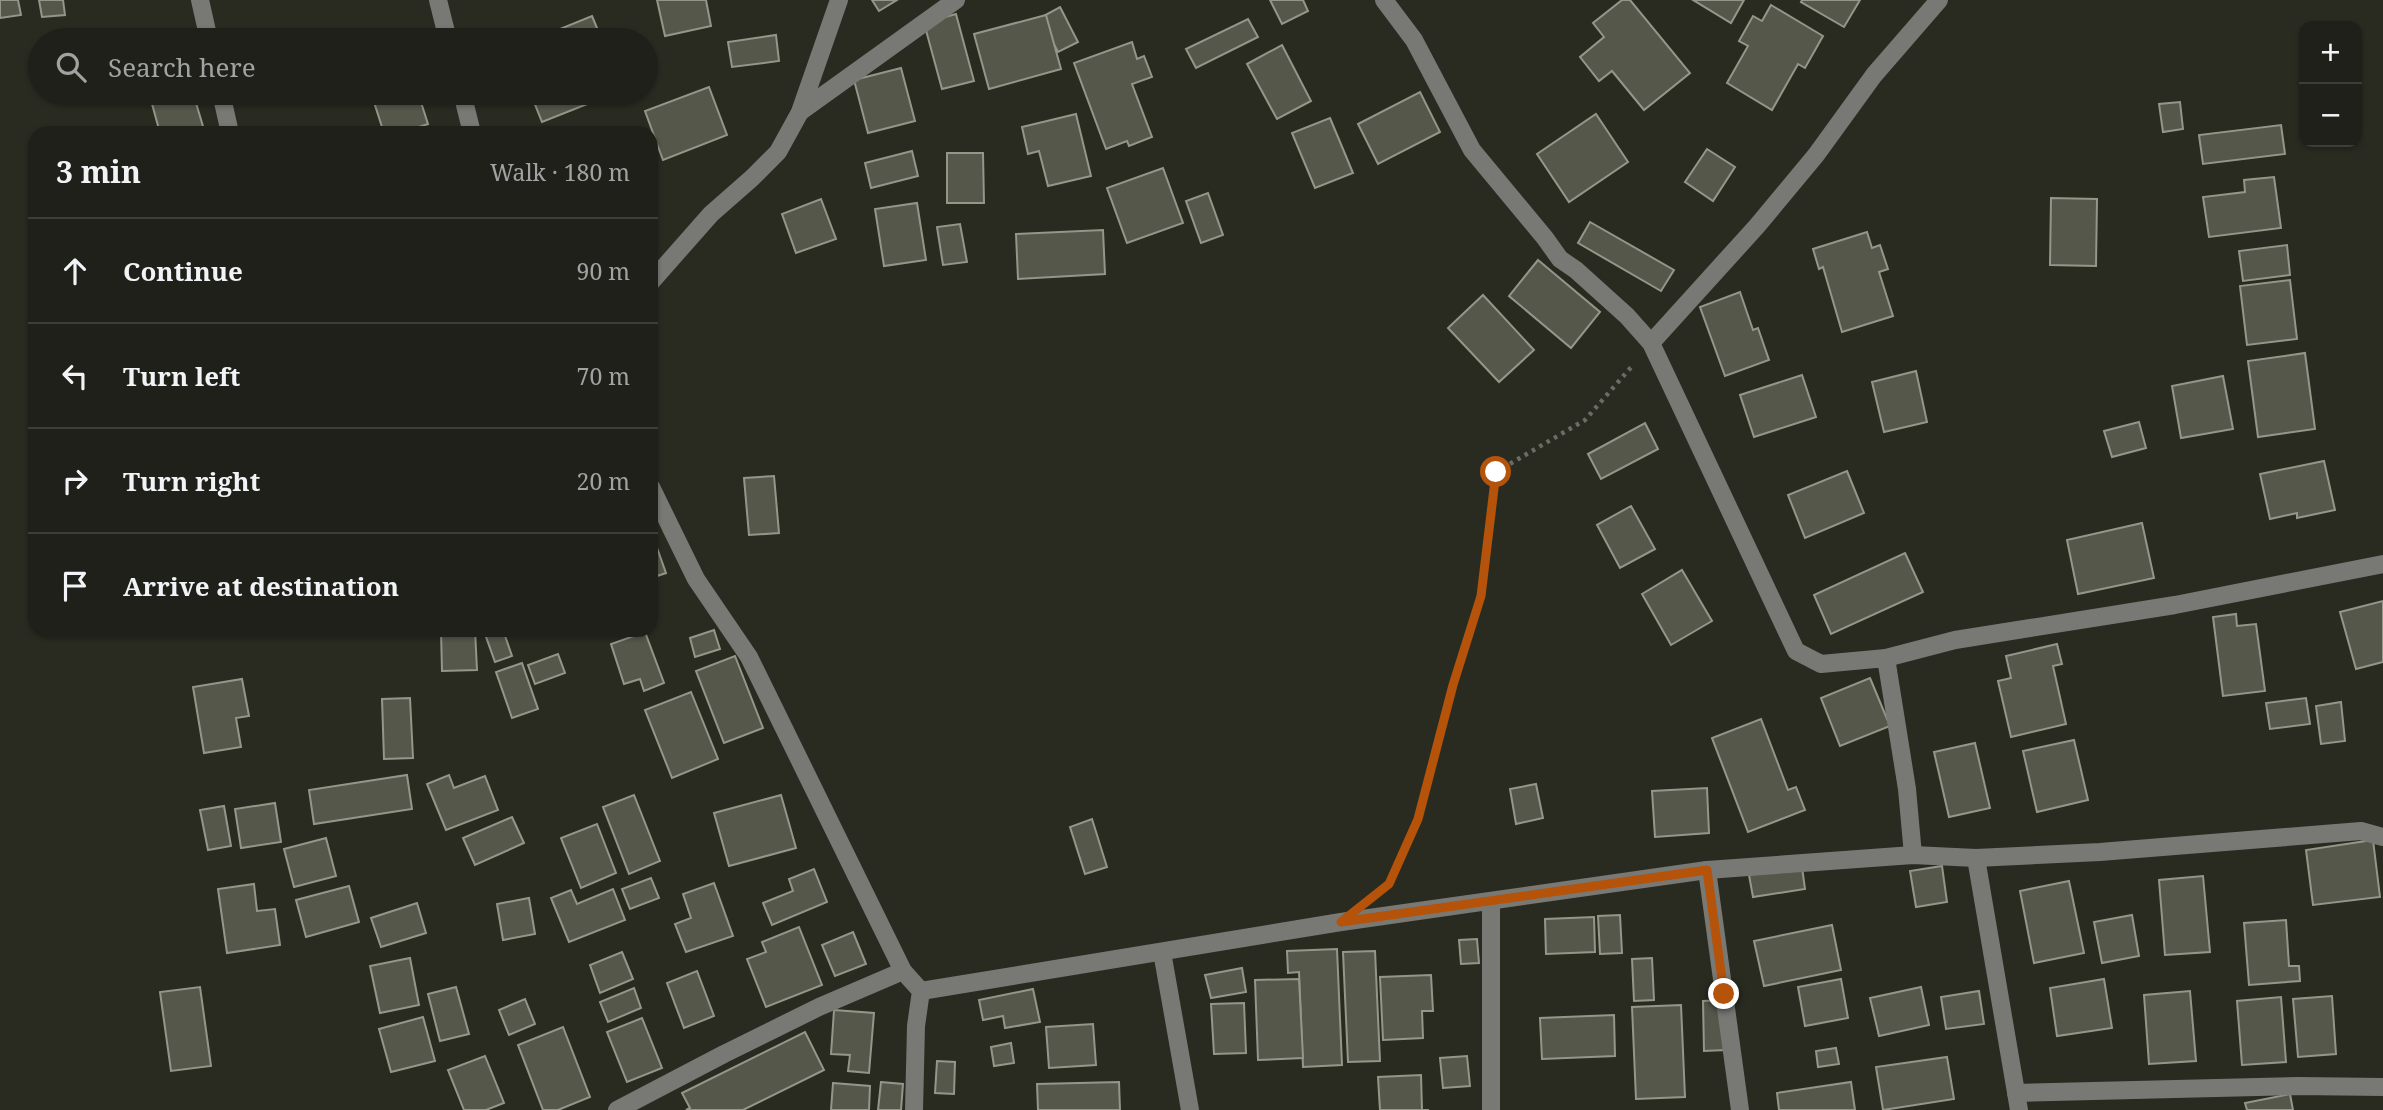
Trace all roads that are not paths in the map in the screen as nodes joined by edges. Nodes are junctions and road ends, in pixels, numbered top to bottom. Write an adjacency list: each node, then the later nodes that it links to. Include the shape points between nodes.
1 (200, 0): 7 (street)
2 (438, 0): 8 (street)
3 (839, 0): 11 (street)
4 (956, 0): 11 (street)
5 (1384, 0): 15 (street, via 1414,40 1472,150 1560,259)
6 (1939, 0): 15 (street, via 1874,75 1757,226)
7 (206, 28)
8 (445, 28)
9 (224, 105): 12 (street)
10 (465, 105): 13 (street)
11 (800, 112): 14 (street, via 778,152 710,214)
12 (228, 126)
13 (470, 126)
14 (658, 274)
15 (1651, 343): 18 (street, via 1796,651 1821,664)
16 (658, 501): 25 (street, via 696,579 749,657)
17 (2383, 564): 18 (street, via 2175,605 1955,640)
18 (1886, 658): 20 (street)
19 (2383, 836): 21 (street, via 2361,831)
20 (1913, 855): 21 (street); 22 (street)
21 (1976, 858): 28 (street)
22 (1707, 870): 23 (street); 33 (street)
23 (1491, 901): 24 (street); 32 (street)
24 (1162, 952): 26 (street); 31 (street)
25 (903, 971): 26 (street); 29 (street, via 795,1019)
26 (921, 990): 30 (street)
27 (2383, 1087): 28 (street, via 2298,1086)
28 (2018, 1102)
29 (617, 1110)
30 (914, 1110)
31 (1190, 1110)
32 (1491, 1110)
33 (1740, 1110)

